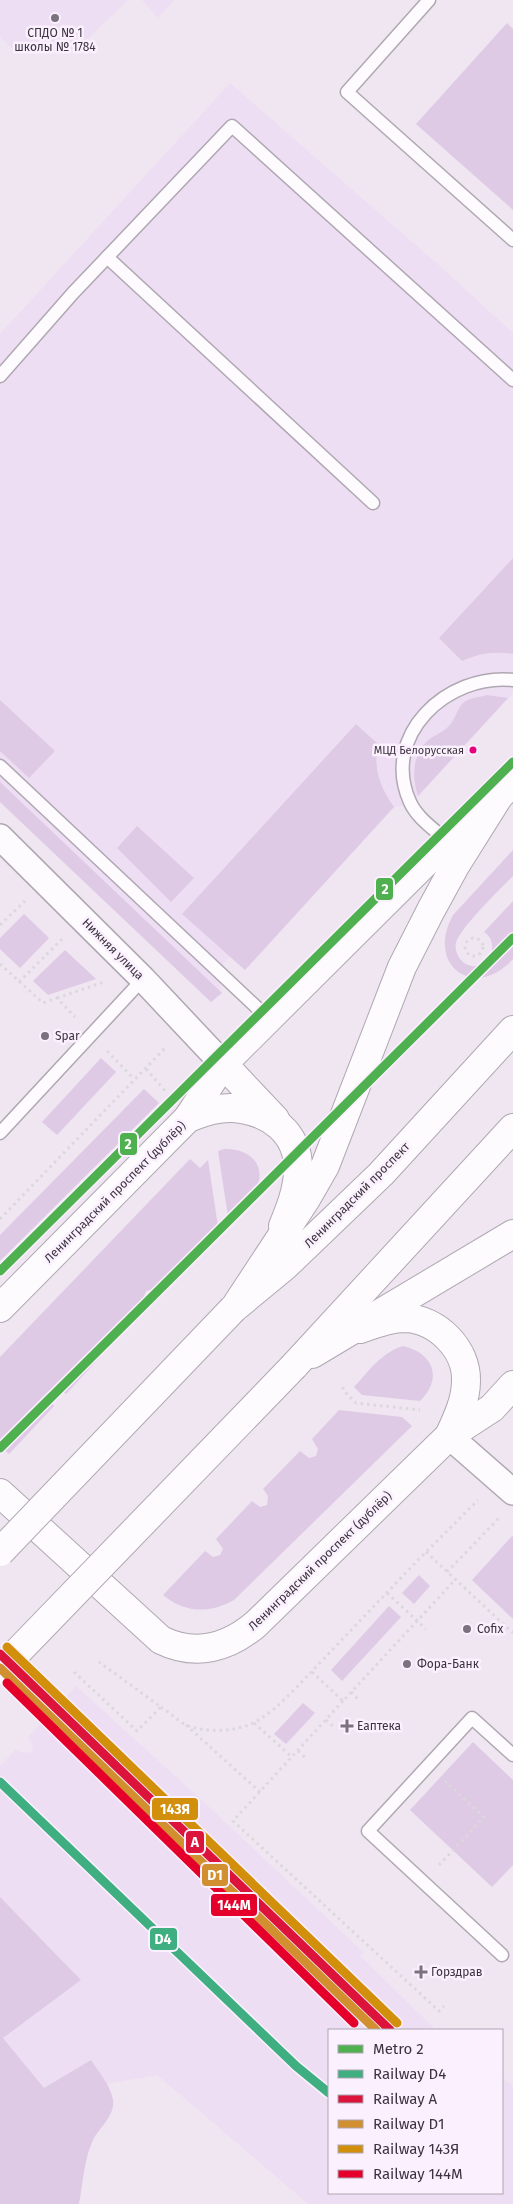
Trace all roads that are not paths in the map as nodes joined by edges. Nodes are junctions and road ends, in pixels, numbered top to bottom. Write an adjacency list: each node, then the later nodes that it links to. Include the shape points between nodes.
1 (429, 0): 2 (lane, via 347,92)
2 (513, 240)
3 (107, 257): 4 (lane); 5 (lane, via 232,126); 6 (lane)
4 (0, 376)
5 (513, 380)
6 (373, 503)
7 (513, 680): 11 (lane, via 471,683 447,694 423,717 409,739 403,767 407,793 419,815)
8 (0, 766): 13 (lane)
9 (506, 789): 11 (main road, Ленинградский проспект (дублёр)); 21 (main road, Ленинградский проспект (дублёр), via 451,873 402,967 325,1166)
10 (0, 837): 12 (street, Нижняя улица)
11 (447, 841): 13 (main road, Ленинградский проспект (дублёр))
12 (143, 978): 15 (street, Нижняя улица); 19 (lane)
13 (268, 1018): 15 (main road, Ленинградский проспект (дублёр))
14 (513, 1030): 23 (main road, Ленинградский проспект, via 381,1174 285,1266)
15 (223, 1064): 16 (main road, Ленинградский проспект (дублёр)); 17 (main road)
16 (188, 1118): 17 (main road, via 211,1110 232,1108 258,1113); 22 (main road, Ленинградский проспект (дублёр))
17 (281, 1126): 21 (main road, via 295,1146 298,1170 289,1213)
18 (513, 1128): 25 (main road)
19 (0, 1133)
20 (513, 1234): 24 (main road)
21 (273, 1246): 23 (main road, Ленинградский проспект (дублёр))
22 (0, 1308)
23 (233, 1309): 30 (main road, bridge)
24 (332, 1340): 25 (main road); 27 (main road, via 376,1324 405,1318 426,1323 444,1334 458,1349 466,1367 461,1409)
25 (294, 1366): 31 (main road, bridge)
26 (513, 1385): 27 (main road, Ленинградский проспект (дублёр), via 492,1408)
27 (449, 1436): 28 (street); 29 (main road, Ленинградский проспект (дублёр), via 256,1624 236,1640 211,1648 194,1649 169,1644 154,1634)
28 (513, 1492)
29 (0, 1493)
30 (0, 1552)
31 (0, 1670)
32 (513, 1755): 33 (lane, via 472,1718 368,1831)
33 (502, 1955)

